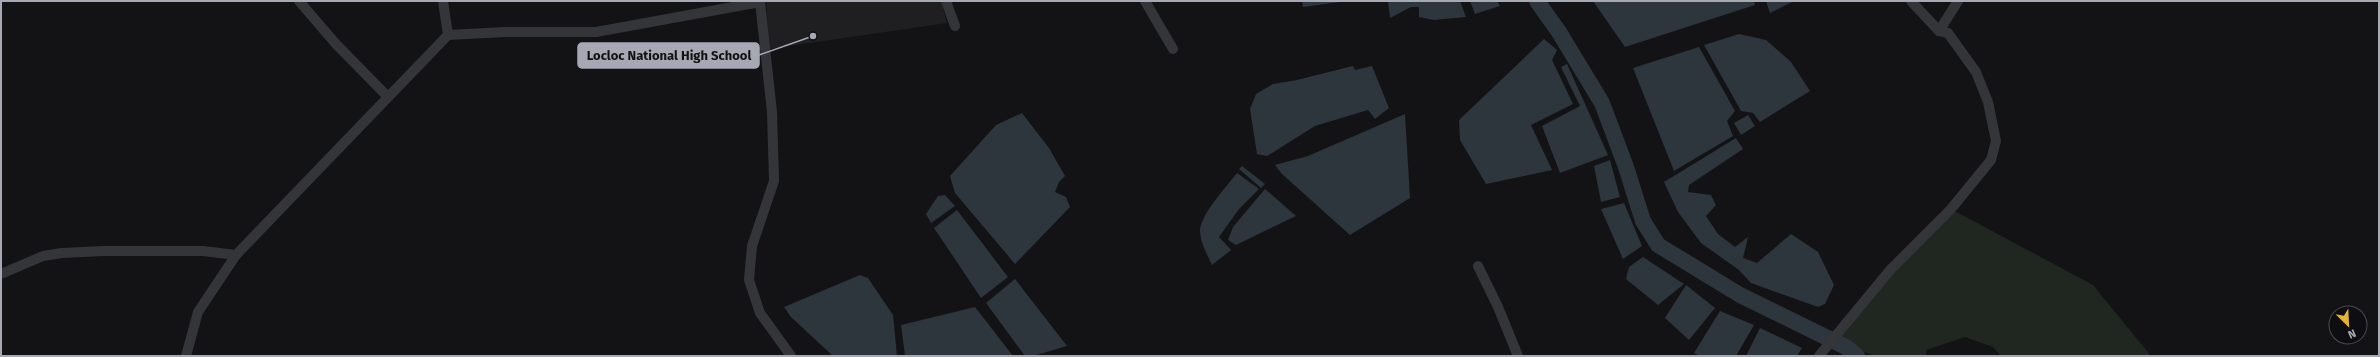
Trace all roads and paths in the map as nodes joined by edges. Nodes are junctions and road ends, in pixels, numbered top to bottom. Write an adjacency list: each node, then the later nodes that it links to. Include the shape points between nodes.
1 (299, 1): 12 (street, via 336,44)
2 (443, 1): 10 (street)
3 (946, 1): 8 (street)
4 (1145, 1): 11 (street)
5 (1911, 1): 9 (street)
6 (1958, 1): 9 (street)
7 (760, 2): 10 (street, via 596,32); 18 (street, via 772,112 774,181 752,246 749,280 760,312)
8 (955, 26)
9 (1939, 31): 16 (street, via 1948,33 1976,72 1988,102 1996,141 1991,160 1951,209 1891,269)
10 (448, 35): 12 (street)
11 (1173, 49)
12 (388, 97): 13 (street)
13 (236, 255): 15 (street, via 203,251 62,253 43,256); 17 (street, via 198,312)
14 (1478, 266): 19 (street)
15 (1, 274)
16 (1820, 354)
17 (186, 356)
18 (791, 356)
19 (1518, 356)

